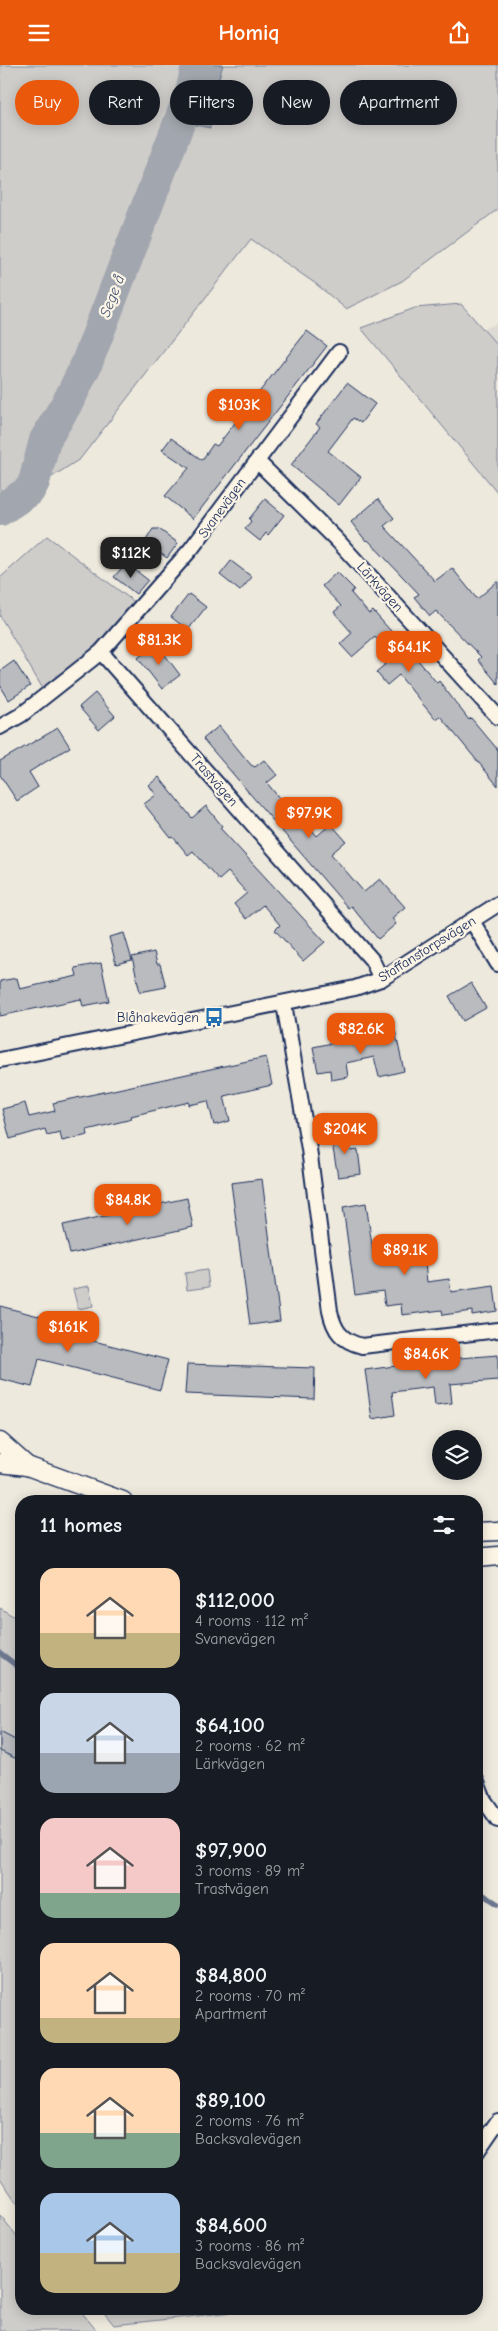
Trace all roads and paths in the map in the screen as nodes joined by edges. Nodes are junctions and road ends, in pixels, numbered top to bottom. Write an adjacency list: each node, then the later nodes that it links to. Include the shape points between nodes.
1 (339, 352): 2 (street, Svanevägen)
2 (256, 461): 3 (street, Svanevägen, via 191,549); 4 (street, Lärkvägen, via 338,540)
3 (101, 652): 5 (street, Svanevägen, via 21,715); 9 (street, Trastvägen, via 372,960)
4 (498, 717)
5 (0, 727)
6 (498, 903): 7 (street, Staffanstorpsvägen)
7 (472, 921): 8 (street); 9 (street, Staffanstorpsvägen)
8 (498, 964)
9 (381, 979): 10 (street, Staffanstorpsvägen)
10 (284, 1004): 11 (street, Staffanstorpsvägen); 12 (street, via 335,1328 344,1339 362,1346)
11 (0, 1060)
12 (498, 1330)
13 (0, 1442): 15 (street)
14 (0, 1463): 15 (street)
15 (28, 1466): 16 (street)
16 (107, 1495)
17 (498, 1531): 18 (street)
18 (483, 1532)
19 (498, 1556): 20 (street)
20 (483, 1557)
21 (483, 1798): 22 (street)
22 (498, 1820)
23 (498, 2121): 24 (street)
24 (483, 2143)

